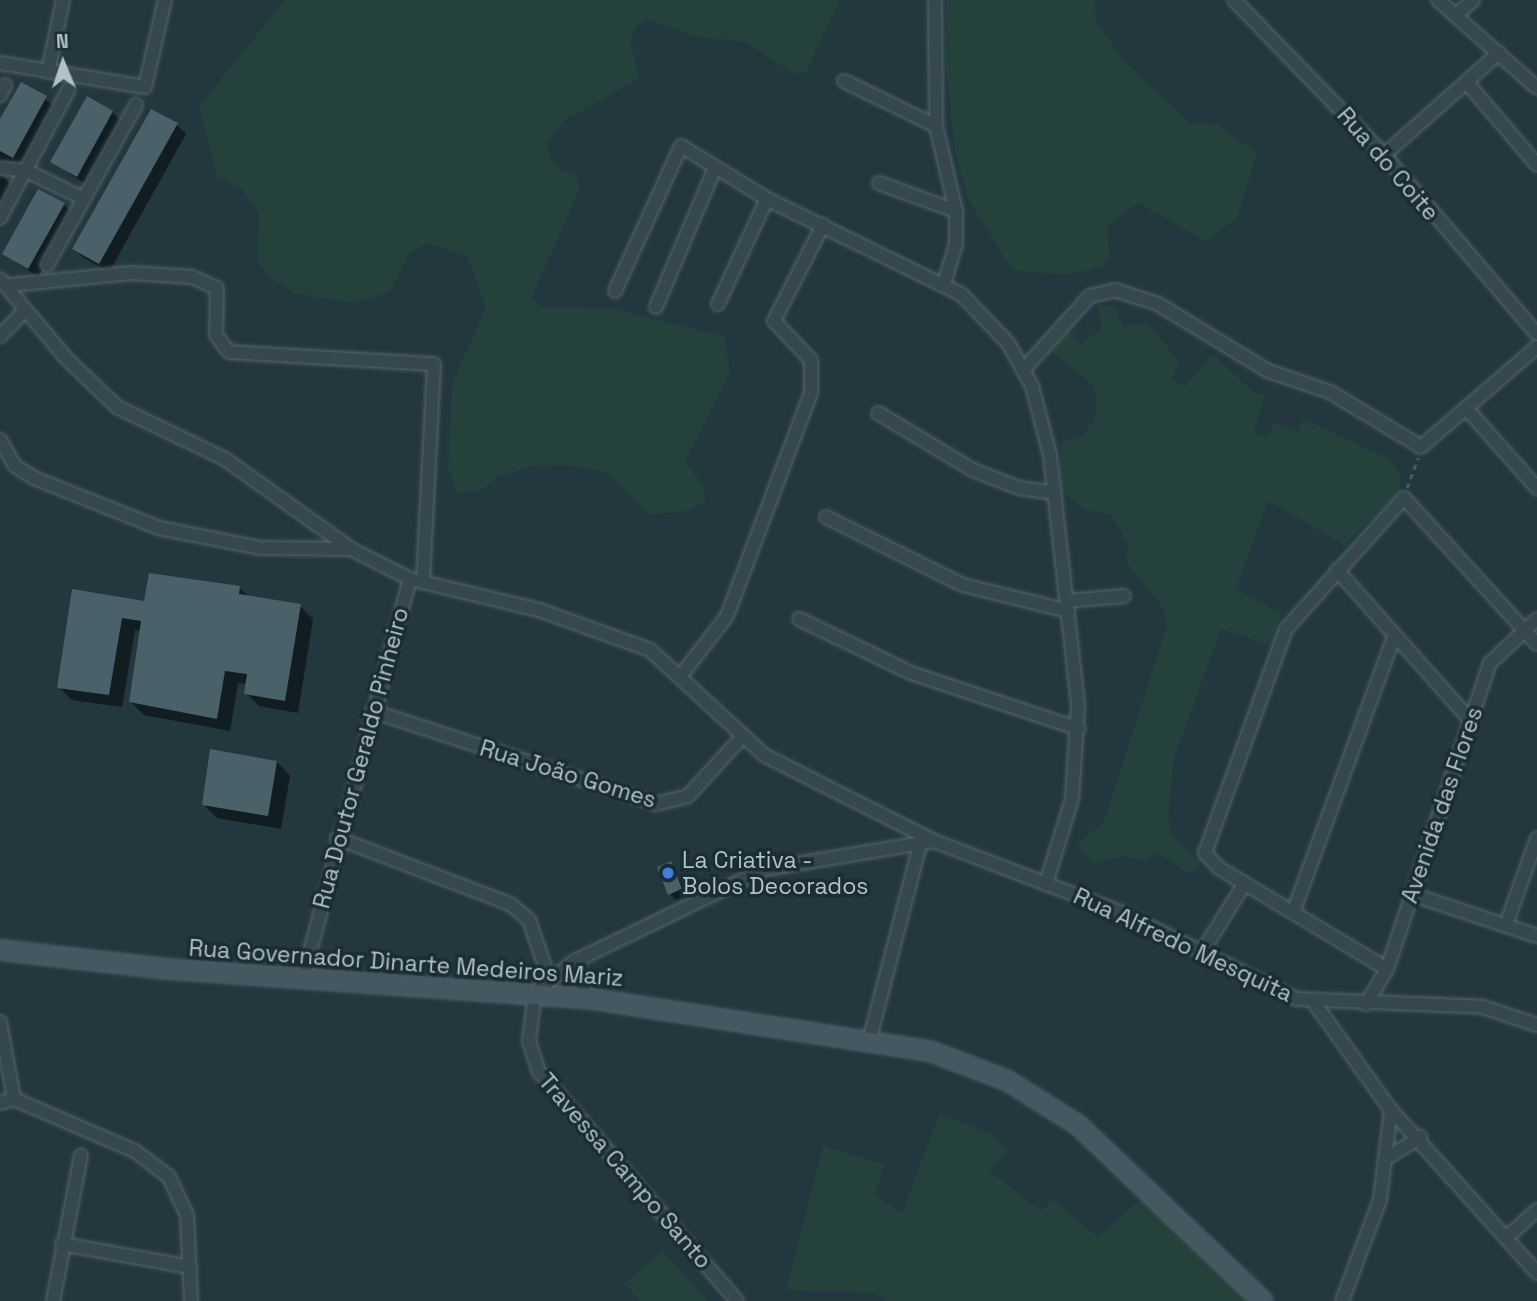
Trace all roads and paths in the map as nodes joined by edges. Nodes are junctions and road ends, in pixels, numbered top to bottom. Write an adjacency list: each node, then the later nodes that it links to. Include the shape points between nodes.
1 (63, 0): 10 (street)
2 (165, 0): 10 (street, via 148,83 135,88)
3 (935, 0): 16 (street)
4 (1234, 0): 17 (street, Rua do Coite)
5 (1438, 0): 7 (street)
6 (1473, 0): 7 (street)
7 (1456, 16): 8 (street)
8 (1499, 53): 12 (street); 13 (street)
9 (0, 63): 10 (street)
10 (48, 72)
11 (844, 81): 16 (street)
12 (1468, 84): 17 (street); 18 (street)
13 (1537, 88)
14 (69, 89): 21 (street)
15 (136, 105): 23 (street)
16 (936, 126): 25 (street)
17 (1384, 155): 35 (street, Rua do Coite)
18 (1537, 165)
19 (0, 168): 21 (street)
20 (715, 168): 24 (street); 31 (street, via 681,146); 33 (street)
21 (27, 171): 23 (street); 26 (street)
22 (879, 183): 25 (street)
23 (82, 198): 28 (street)
24 (767, 199): 27 (street); 32 (street)
25 (956, 211): 30 (street, via 956,244)
26 (0, 218)
27 (823, 225): 30 (street); 57 (street, via 774,321 811,360 811,392 727,616)
28 (47, 265)
29 (6, 282): 34 (street, Rua Alfredo Mesquita); 49 (street, Rua Doutor Geraldo Pinheiro, via 131,274 192,276 217,288 216,335 229,352 434,365)
30 (944, 284): 38 (street, via 982,311)
31 (615, 291)
32 (718, 304)
33 (656, 307)
34 (25, 310): 36 (street); 47 (street, Rua Alfredo Mesquita, via 117,407 225,459)
35 (1537, 334)
36 (0, 336)
37 (1537, 347): 39 (street)
38 (1024, 369): 42 (street, via 1090,296 1115,290 1158,304 1268,371 1330,392); 44 (street, via 1044,420)
39 (1466, 408): 42 (street); 43 (street)
40 (878, 413): 44 (street, via 973,470 1018,488)
41 (0, 440): 47 (street, via 16,466 34,478 159,528 274,550)
42 (1421, 447): 45 (path)
43 (1537, 488)
44 (1055, 493): 51 (street)
45 (1404, 498): 48 (street); 54 (street)
46 (826, 517): 51 (street, via 963,585)
47 (351, 549): 49 (street, Rua Alfredo Mesquita)
48 (1336, 570): 55 (street); 66 (street, via 1286,628 1205,848 1210,861)
49 (416, 580): 57 (street, Rua Alfredo Mesquita, via 624,638); 58 (street, Rua Doutor Geraldo Pinheiro)
50 (1124, 596): 51 (street)
51 (1068, 606): 60 (street)
52 (799, 619): 60 (street, via 911,673)
53 (1537, 619): 54 (street, Avenida das Flores)
54 (1525, 631): 56 (street); 59 (street, Avenida das Flores, via 1490,663)
55 (1394, 636): 59 (street); 69 (street)
56 (1537, 644)
57 (682, 674): 61 (street, Rua Alfredo Mesquita)
58 (372, 711): 61 (street, Rua João Gomes, via 656,804 688,796); 62 (street, Rua Doutor Geraldo Pinheiro)
59 (1470, 720): 68 (street, Avenida das Flores)
60 (1079, 729): 67 (street, via 1072,799)
61 (742, 737): 64 (street, Rua Alfredo Mesquita, via 798,775)
62 (337, 838): 76 (street, Rua Doutor Geraldo Pinheiro); 77 (street, via 521,911)
63 (1537, 838): 70 (street)
64 (934, 841): 65 (street); 67 (street, Rua Alfredo Mesquita)
65 (920, 844): 74 (street, via 765,869); 84 (street)
66 (1245, 883): 69 (street); 73 (street)
67 (1046, 884): 73 (street, Rua Alfredo Mesquita)
68 (1411, 894): 70 (street); 75 (street, Avenida das Flores)
69 (1294, 910): 75 (street)
70 (1507, 922): 71 (street)
71 (1537, 936)
72 (0, 950): 76 (main road, Rua Governador Dinarte Medeiros Mariz)
73 (1202, 953): 80 (street, Rua Alfredo Mesquita)
74 (575, 961): 77 (street); 79 (street)
75 (1387, 969): 81 (street, Avenida das Flores)
76 (303, 978): 78 (main road, Rua Governador Dinarte Medeiros Mariz)
77 (549, 978): 78 (street)
78 (535, 992): 79 (main road, Rua Governador Dinarte Medeiros Mariz); 98 (street, Travessa Campo Santo, via 529,1041 539,1072)
79 (586, 998): 84 (main road, Rua Governador Dinarte Medeiros Mariz)
80 (1315, 1004): 81 (street); 87 (street)
81 (1367, 1004): 83 (street, via 1483,1007)
82 (0, 1022): 85 (street)
83 (1537, 1025)
84 (870, 1038): 99 (main road, Rua Governador Dinarte Medeiros Mariz, via 971,1065 1039,1098 1108,1151)
85 (14, 1099): 86 (street); 94 (street, via 156,1164 181,1197)
86 (0, 1103)
87 (1391, 1110): 88 (street); 90 (street)
88 (1420, 1137): 90 (street); 92 (street)
89 (81, 1156): 93 (street)
90 (1390, 1156): 100 (street)
91 (1537, 1210): 92 (street)
92 (1506, 1238): 95 (street)
93 (62, 1244): 94 (street); 96 (street)
94 (190, 1267): 97 (street)
95 (1537, 1273)
96 (53, 1301)
97 (191, 1301)
98 (737, 1301)
99 (1263, 1301)
100 (1342, 1301)

